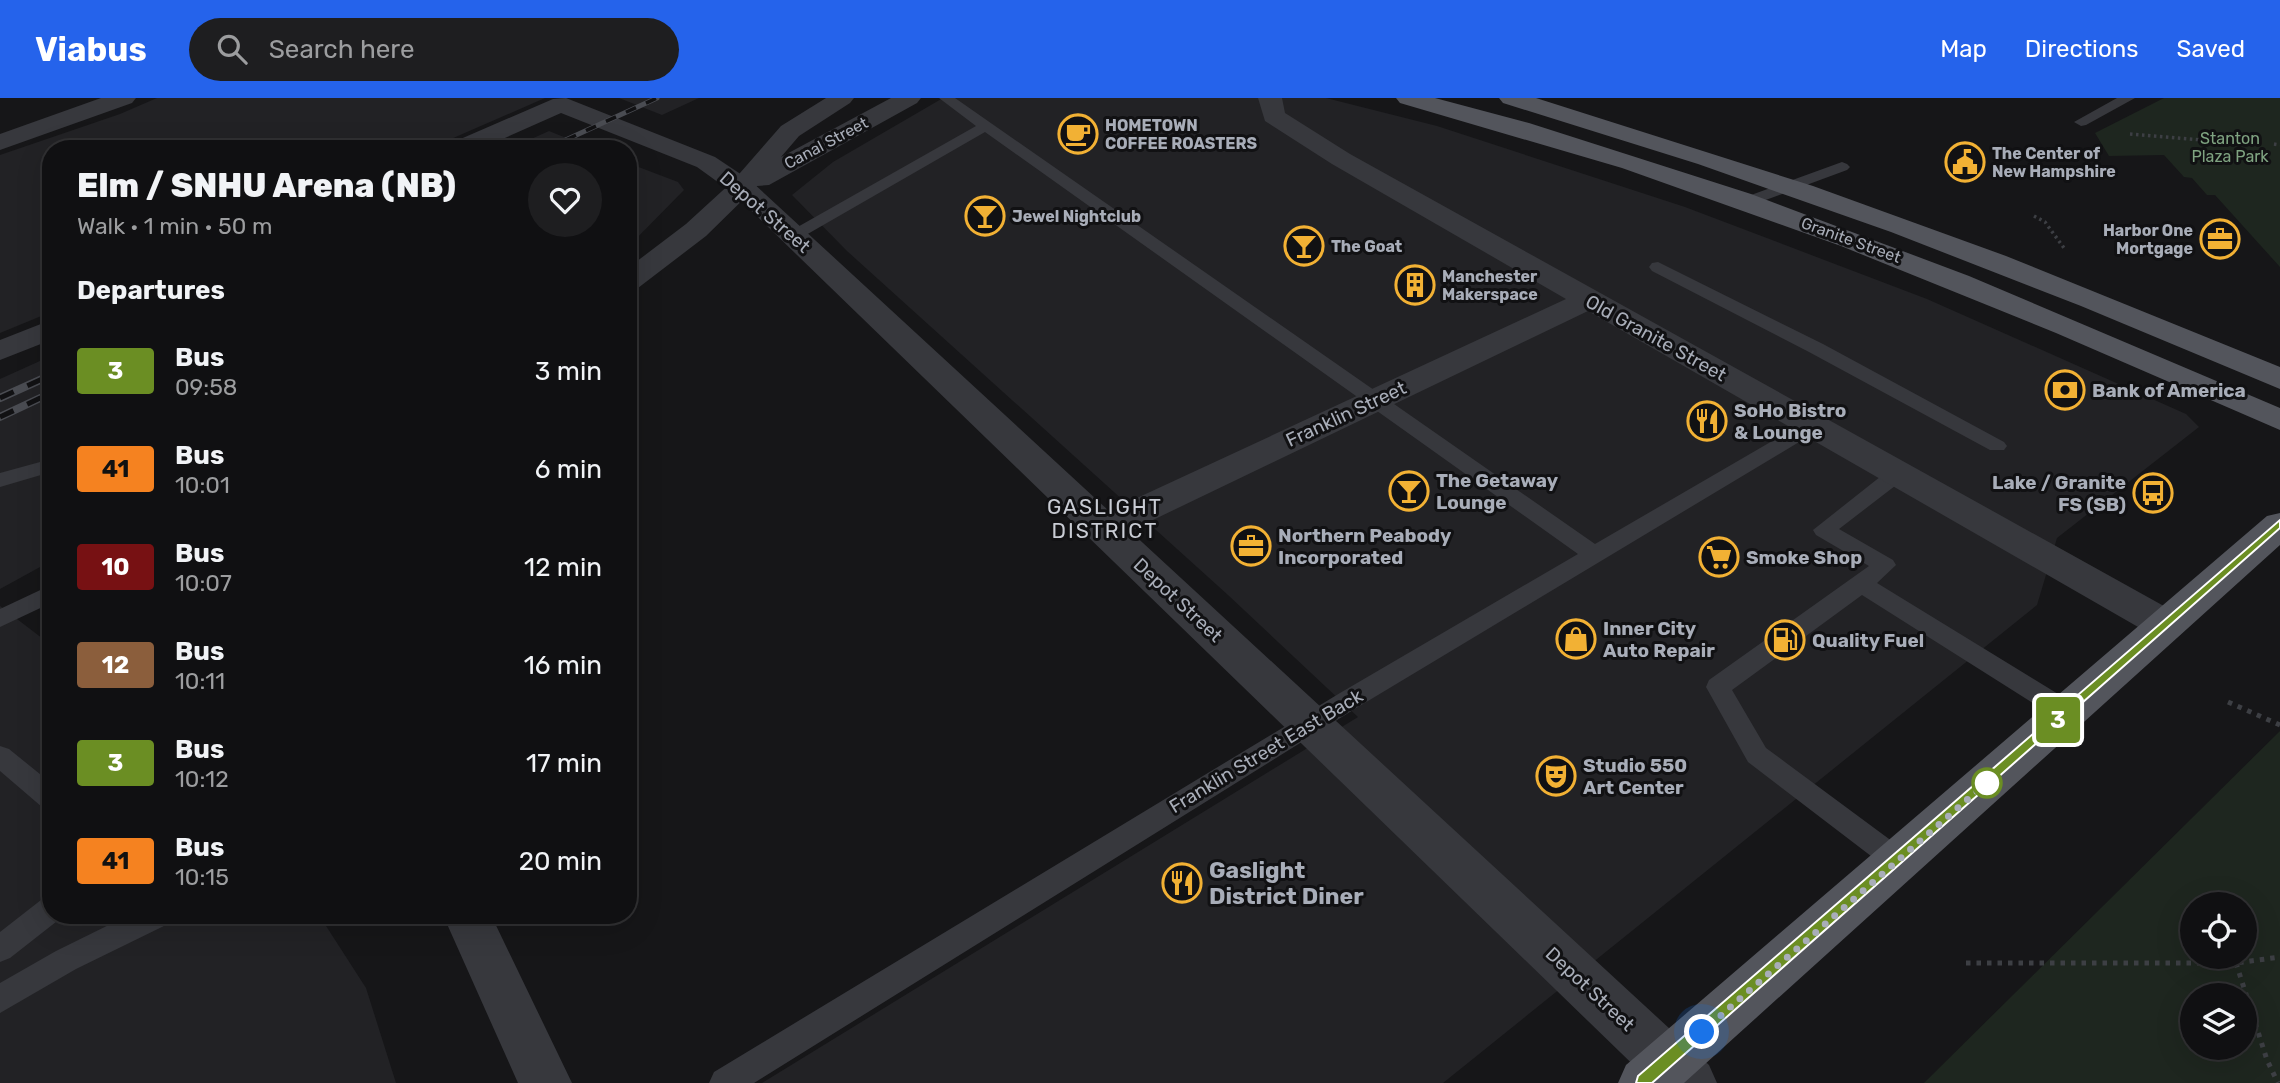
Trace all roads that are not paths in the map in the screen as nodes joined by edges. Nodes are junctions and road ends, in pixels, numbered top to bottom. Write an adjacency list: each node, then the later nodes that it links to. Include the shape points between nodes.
1 (124, 98): 12 (street)
2 (842, 98): 15 (street, Canal Street, via 790,131)
3 (909, 98): 15 (street, Canal Street)
4 (946, 98): 10 (lane)
5 (1270, 98): 20 (street, Old Granite Street, via 1274,116 1341,159)
6 (1408, 98): 16 (main road, Granite Street, via 1569,143)
7 (1511, 98): 14 (main road, Granite Street)
8 (2128, 98): 9 (lane)
9 (2081, 122)
10 (986, 126): 17 (lane); 24 (lane)
11 (479, 140): 15 (street, Depot Street, via 561,104 706,162)
12 (0, 142)
13 (1842, 167): 14 (lane)
14 (1793, 186): 16 (lane); 23 (main road, Granite Street, via 1923,233)
15 (742, 187): 17 (street, Depot Street); 19 (street, Canal Street)
16 (1746, 202): 25 (main road, Granite Street, via 2097,338)
17 (793, 236): 32 (street, Depot Street)
18 (1658, 268): 27 (lane)
19 (637, 275)
20 (1588, 300): 24 (street, Franklin Street); 26 (street, Old Granite Street)
21 (42, 332): 22 (street)
22 (0, 351)
23 (2280, 379)
24 (1375, 400): 32 (street, Franklin Street); 33 (lane)
25 (2280, 420)
26 (1812, 426): 29 (street, Old Granite Street); 33 (lane, Franklin Street East Back)
27 (1997, 446)
28 (42, 468): 30 (lane)
29 (1897, 474): 34 (lane, via 1824,530 1885,565); 37 (street, Old Granite Street)
30 (0, 480)
31 (2280, 525): 37 (main road)
32 (1103, 529): 39 (street, Depot Street)
33 (1595, 555): 39 (lane, Franklin Street East Back)
34 (1861, 584): 38 (lane); 42 (lane, via 1718,687 1757,755)
35 (42, 598): 36 (lane)
36 (0, 619)
37 (2166, 625): 38 (main road)
38 (2067, 712): 42 (main road)
39 (1309, 724): 48 (street, Depot Street); 50 (lane, Franklin Street East Back)
40 (0, 756): 41 (lane)
41 (42, 791)
42 (1898, 860): 48 (main road)
43 (42, 916): 46 (lane)
44 (140, 924): 47 (lane)
45 (471, 924): 49 (street)
46 (0, 949)
47 (0, 999)
48 (1668, 1076)
49 (545, 1083)
50 (725, 1083)

